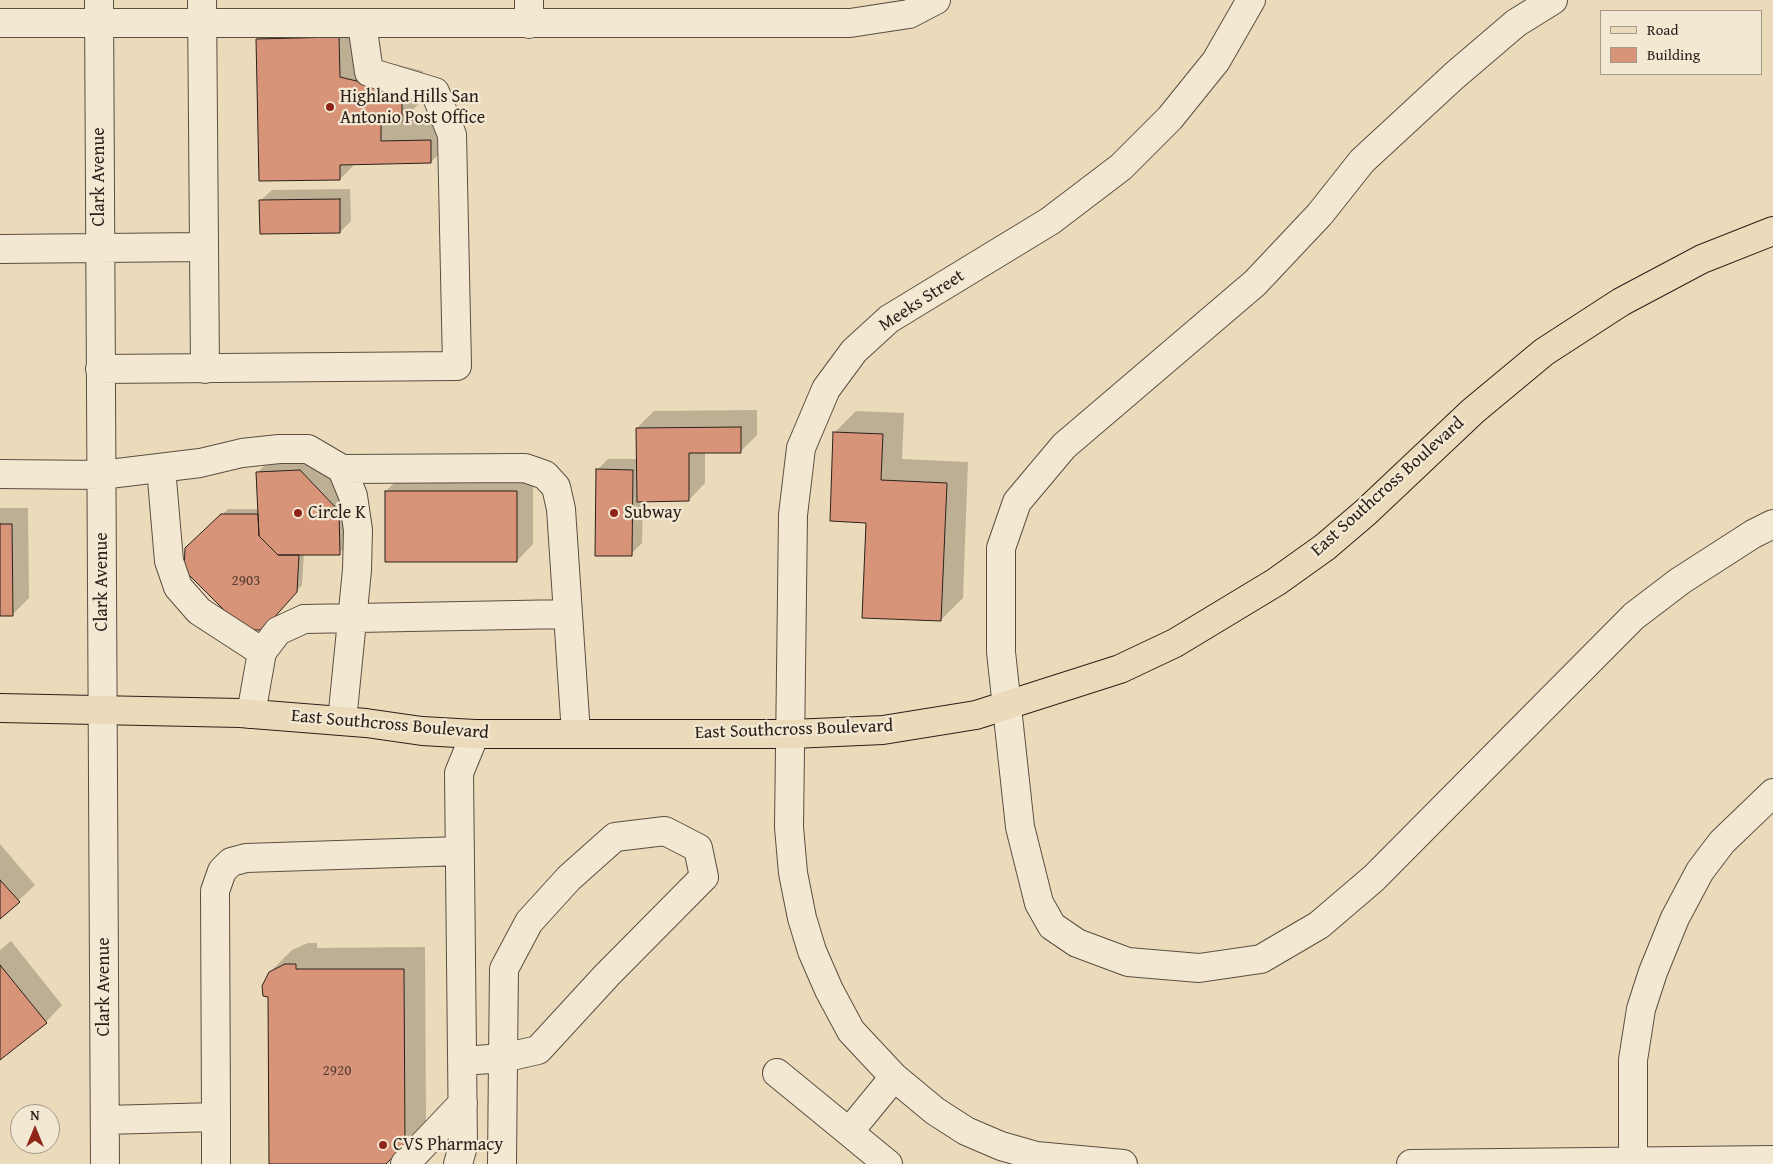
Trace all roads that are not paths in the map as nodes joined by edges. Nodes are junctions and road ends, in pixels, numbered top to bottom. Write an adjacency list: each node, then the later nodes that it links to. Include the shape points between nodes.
1 (936, 0): 6 (street, via 909,14 850,23)
2 (1250, 0): 30 (street, Meeks Street, via 1216,61 1170,118 1121,167 1050,221 889,319 854,351 826,389 801,448 793,515)
3 (1553, 0): 23 (street, via 1516,23 1446,82 1362,161 1320,214 1255,283 1064,446 1017,502 1001,548 1002,652)
4 (99, 12): 5 (street); 7 (street); 11 (street, Clark Avenue)
5 (202, 12): 8 (street); 10 (street)
6 (529, 12): 8 (street)
7 (0, 23)
8 (362, 24): 14 (street, via 368,72 435,92 452,136 457,366)
9 (1773, 231): 23 (main road, East Southcross Boulevard, via 1702,259 1629,297 1544,352 1474,410 1366,512 1276,582 1175,643 1120,669)
10 (202, 247): 11 (street); 14 (street)
11 (99, 248): 12 (street); 13 (street, Clark Avenue)
12 (0, 249)
13 (100, 369): 14 (street); 18 (street, Clark Avenue)
14 (205, 369)
15 (161, 468): 16 (street, via 242,453 308,449); 18 (street); 22 (street, via 169,561 178,587 198,611)
16 (342, 469): 20 (street, via 525,468 545,475 556,487 561,509); 21 (street, via 353,496 358,530)
17 (0, 474): 18 (street)
18 (101, 475): 25 (street, Clark Avenue)
19 (1773, 524): 23 (street, via 1680,581 1634,616 1374,878 1319,925 1260,959 1199,968 1128,962 1077,943 1052,926 1038,903 1020,827)
20 (568, 614): 21 (street); 29 (street)
21 (353, 618): 22 (street, via 304,619 278,631); 27 (street)
22 (262, 652): 26 (street)
23 (1007, 705): 30 (main road, East Southcross Boulevard, via 976,715 883,730)
24 (0, 708): 25 (main road, East Southcross Boulevard)
25 (103, 708): 26 (main road, East Southcross Boulevard); 39 (street, Clark Avenue)
26 (251, 714): 27 (main road, East Southcross Boulevard)
27 (342, 721): 28 (main road, East Southcross Boulevard)
28 (475, 734): 29 (main road, East Southcross Boulevard); 32 (street, via 459,773)
29 (576, 734): 30 (main road, East Southcross Boulevard)
30 (792, 734): 36 (street, Meeks Street, via 789,827 793,873 812,951 851,1031)
31 (1773, 793): 41 (street, via 1722,842 1700,872 1675,918 1653,972 1641,1009 1633,1060)
32 (460, 851): 34 (street); 38 (street, via 246,858 231,862 222,871 215,891)
33 (503, 1058): 33 (street, via 504,968 529,922 569,878 615,837 665,831 698,848 704,877 538,1050); 34 (street); 47 (street)
34 (463, 1062): 37 (street)
35 (777, 1073): 40 (street)
36 (894, 1078): 40 (street); 49 (street, Meeks Street, via 966,1131 1001,1146 1036,1156)
37 (463, 1103): 45 (street); 46 (street, via 464,1146)
38 (216, 1117): 39 (street); 44 (street)
39 (105, 1120): 43 (street, Clark Avenue)
40 (849, 1132): 48 (street)
41 (1633, 1160): 42 (street); 50 (street)
42 (1773, 1160)
43 (105, 1164)
44 (216, 1164)
45 (404, 1164)
46 (458, 1164)
47 (502, 1164)
48 (888, 1164)
49 (1123, 1164)
50 (1411, 1164)

